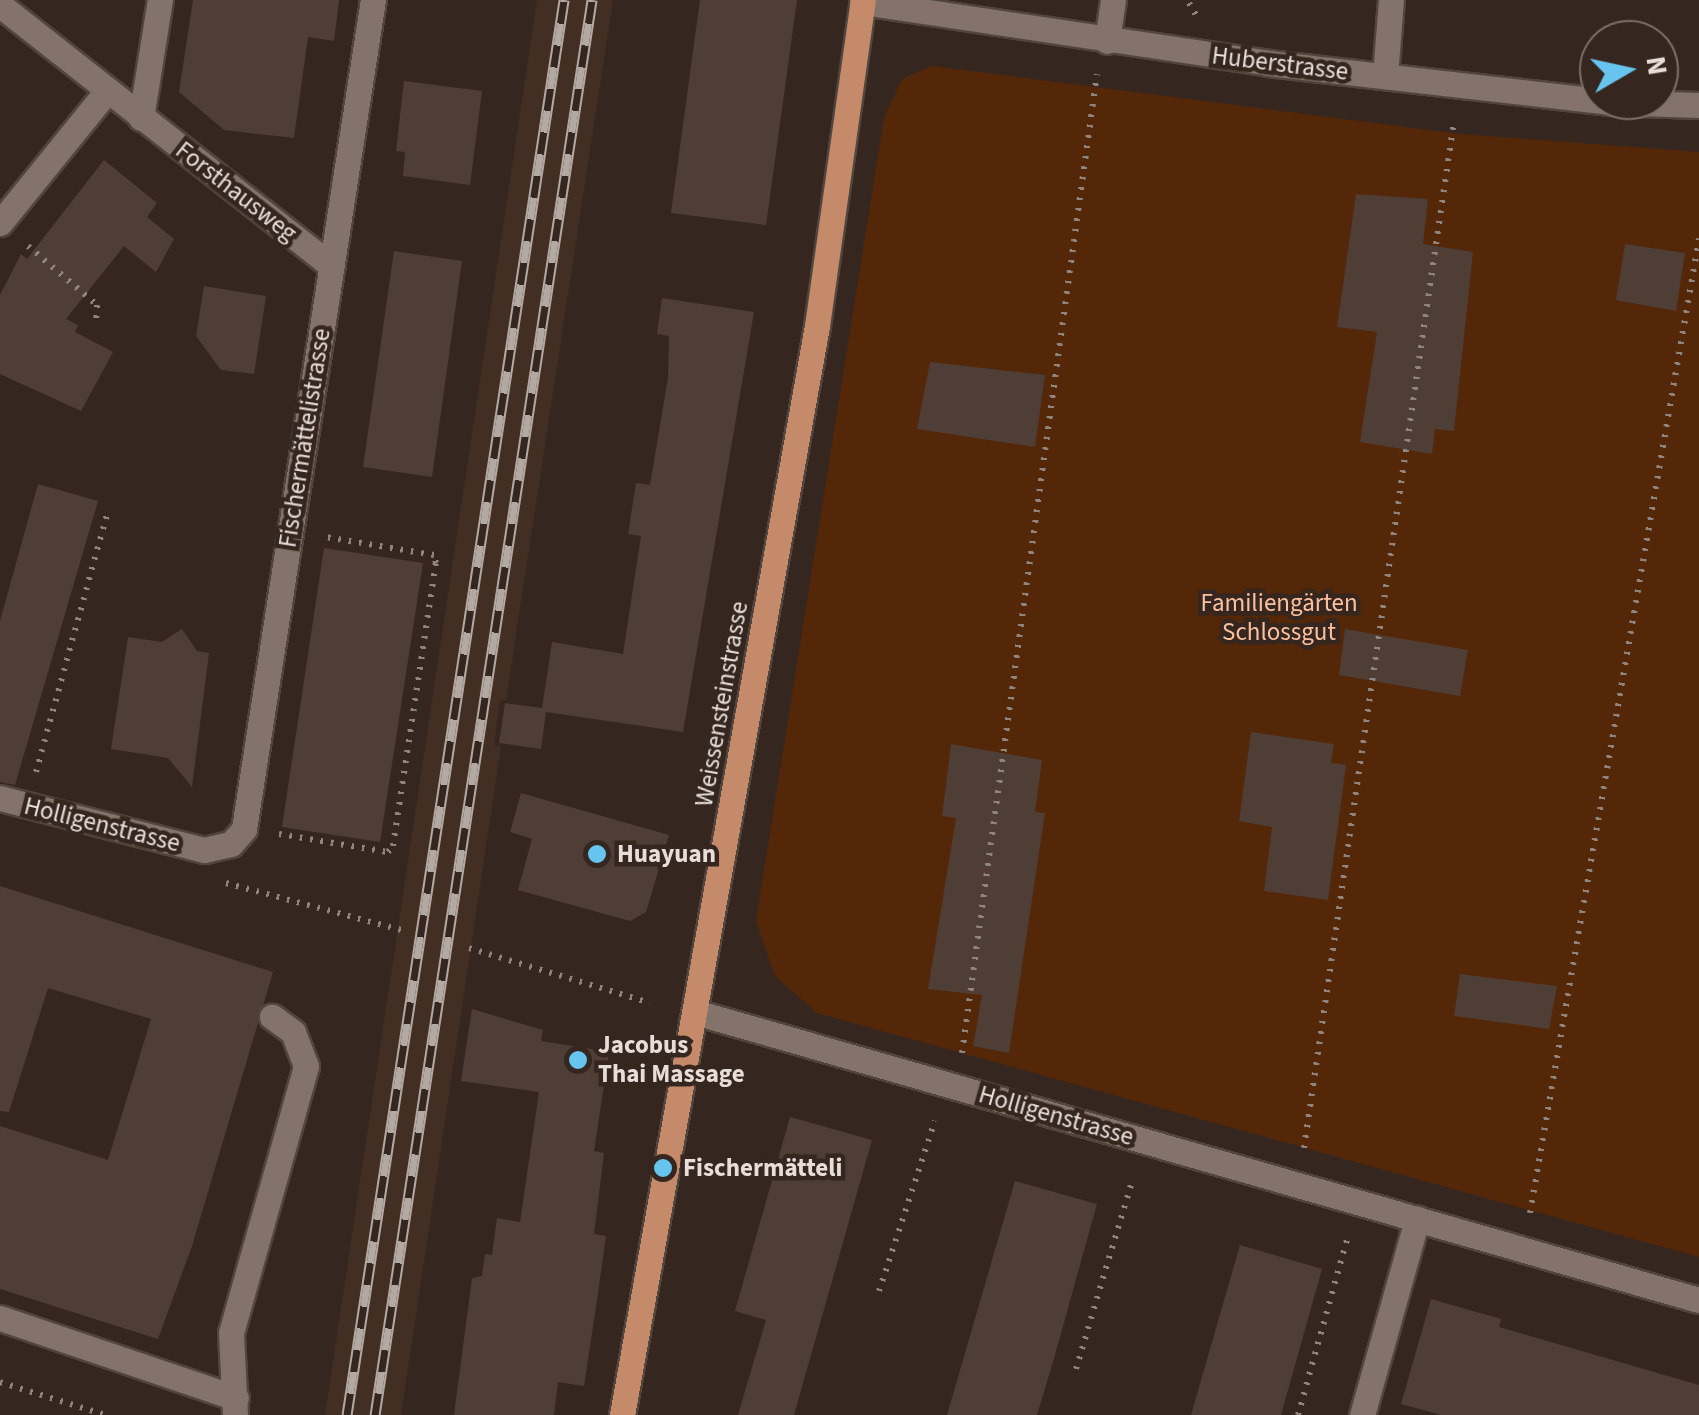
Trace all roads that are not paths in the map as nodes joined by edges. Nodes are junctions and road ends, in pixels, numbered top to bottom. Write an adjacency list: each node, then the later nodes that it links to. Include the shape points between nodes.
1 (160, 0): 11 (street)
2 (373, 0): 13 (street, Fischermättelistrasse)
3 (1112, 0): 7 (street)
4 (1392, 0): 8 (street)
5 (862, 1): 7 (street, Huberstrasse); 16 (main road, Weissensteinstrasse, via 818,326)
6 (0, 5): 9 (street, Forsthausweg)
7 (1107, 40): 8 (street, Huberstrasse)
8 (1386, 76): 10 (street, Huberstrasse, via 1589,100)
9 (106, 92): 11 (street, Forsthausweg); 12 (street)
10 (1699, 105)
11 (141, 118): 13 (street, Forsthausweg)
12 (0, 223)
13 (332, 266): 15 (street, Fischermättelistrasse, via 244,828 231,844)
14 (0, 798): 15 (street, Holligenstrasse)
15 (204, 850)
16 (695, 1012): 18 (street, Holligenstrasse); 22 (main road, Weissensteinstrasse)
17 (272, 1017): 21 (street, via 294,1032 306,1066 232,1334)
18 (1418, 1219): 19 (street, Holligenstrasse); 23 (street)
19 (1699, 1300)
20 (0, 1318): 21 (street)
21 (235, 1406)
22 (622, 1415)
23 (1362, 1415)

